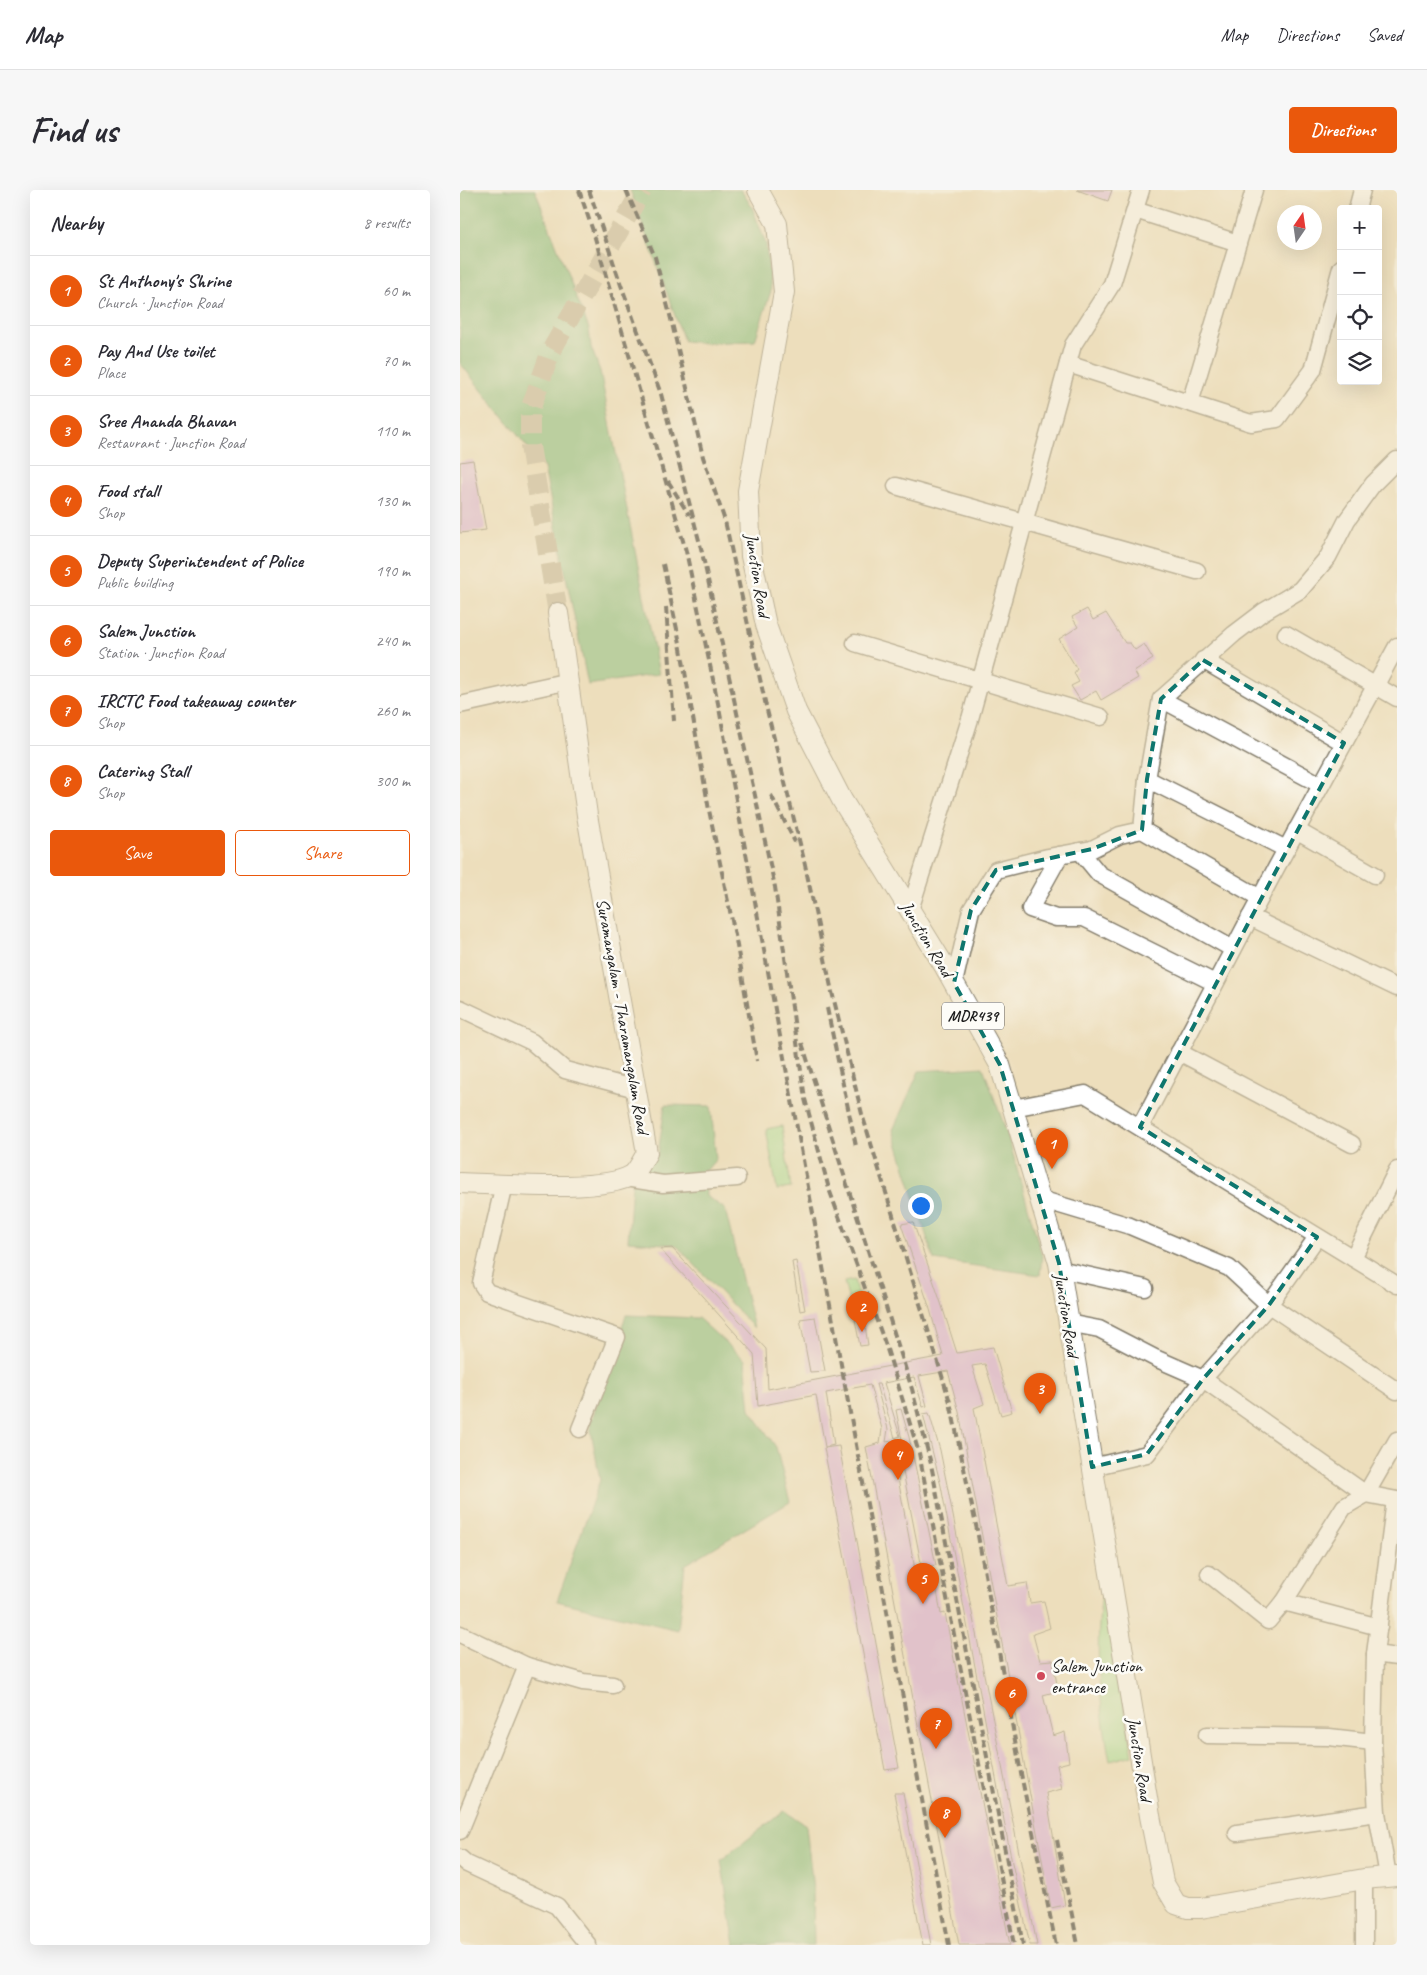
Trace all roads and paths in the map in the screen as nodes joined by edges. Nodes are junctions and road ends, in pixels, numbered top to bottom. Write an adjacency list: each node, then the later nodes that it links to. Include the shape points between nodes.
1 (758, 190): 37 (main road, Junction Road / MDR439, via 777,224 784,292 748,491 751,556 766,625 796,711 842,800)
2 (1141, 190): 6 (street)
3 (1254, 190): 7 (street)
4 (1362, 190): 5 (street)
5 (1358, 205)
6 (1135, 210): 7 (street); 9 (street, via 1112,284 1073,345)
7 (1238, 243): 10 (street)
8 (1337, 282): 10 (street, via 1312,370 1277,420 1251,423)
9 (1068, 364): 10 (street); 13 (street)
10 (1190, 403)
11 (1397, 460): 19 (street, via 1373,484 1347,520 1328,557 1300,590 1263,612)
12 (896, 486): 13 (street)
13 (1025, 522): 14 (street); 21 (street)
14 (1197, 571)
15 (558, 613): 20 (main road, Suramangalam - Tharamangalam Road)
16 (1286, 634): 22 (street)
17 (855, 643): 21 (street)
18 (1397, 646): 22 (street)
19 (1204, 660): 24 (street); 27 (street)
20 (569, 681): 25 (street); 45 (main road, Suramangalam - Tharamangalam Road, via 587,815)
21 (980, 682): 26 (street); 37 (street)
22 (1375, 686): 23 (street); 27 (street)
23 (1397, 698)
24 (1161, 699): 28 (street); 29 (street)
25 (460, 706)
26 (1101, 717)
27 (1344, 743): 29 (street)
28 (1147, 779): 30 (street); 32 (street)
29 (1321, 785): 31 (street)
30 (1142, 830): 33 (street); 36 (street)
31 (1296, 830): 32 (street); 35 (street)
32 (1286, 849): 36 (street)
33 (1080, 851): 34 (street); 39 (street, via 1099,874)
34 (1060, 855): 40 (street, via 996,870 971,910); 41 (street, via 1030,908 1056,918 1084,918)
35 (1375, 875)
36 (1260, 898): 38 (street)
37 (910, 910): 40 (main road, Junction Road / MDR439)
38 (1250, 917): 39 (street); 42 (street)
39 (1233, 949): 41 (street)
40 (954, 983): 46 (main road, Junction Road / MDR439, via 1000,1064)
41 (1216, 983): 44 (street)
42 (1397, 988)
43 (460, 1008): 45 (street, via 532,1042 565,1070)
44 (1179, 1052): 47 (street); 48 (street)
45 (636, 1089): 50 (main road, Suramangalam - Tharamangalam Road, via 647,1153 634,1174)
46 (1013, 1108): 47 (street, via 1085,1094); 54 (main road, Junction Road / MDR439)
47 (1140, 1127): 55 (street)
48 (1352, 1144)
49 (1397, 1170): 56 (street)
50 (625, 1178): 51 (street, via 663,1184); 53 (main road, via 562,1186)
51 (737, 1178)
52 (460, 1183): 53 (main road)
53 (504, 1184): 64 (street, via 481,1283 487,1292 617,1337)
54 (1040, 1200): 57 (main road, Junction Road / MDR439); 60 (street, via 1130,1226 1229,1268)
55 (1317, 1237): 56 (street); 60 (street)
56 (1353, 1258): 58 (street)
57 (1059, 1268): 59 (street); 61 (main road, Junction Road / MDR439)
58 (1397, 1285)
59 (1146, 1288)
60 (1269, 1305): 62 (street); 63 (street)
61 (1068, 1323): 62 (street, via 1099,1329); 66 (main road, Junction Road / MDR439)
62 (1203, 1379): 66 (street, via 1147,1454); 67 (street)
63 (1397, 1391)
64 (580, 1429)
65 (1397, 1440): 67 (street)
66 (1092, 1466): 84 (main road, Junction Road / MDR439, via 1150,1816 1163,1882 1176,1904 1201,1908)
67 (1366, 1494): 68 (street); 70 (street, via 1344,1507)
68 (1396, 1500): 71 (street)
69 (1208, 1574): 70 (street, via 1268,1621)
70 (1284, 1602): 71 (street)
71 (1379, 1626): 73 (street)
72 (460, 1634): 75 (street)
73 (1375, 1654): 74 (street); 78 (street)
74 (1397, 1657)
75 (527, 1666): 76 (street, via 583,1682); 80 (street)
76 (613, 1685)
77 (1207, 1735): 78 (street, via 1329,1737)
78 (1374, 1742): 79 (street)
79 (1377, 1813): 81 (street); 83 (street)
80 (460, 1831)
81 (1237, 1833)
82 (460, 1858): 85 (street, via 557,1906)
83 (1392, 1876): 84 (main road)
84 (1364, 1879): 86 (street)
85 (588, 1945)
86 (1364, 1945)

